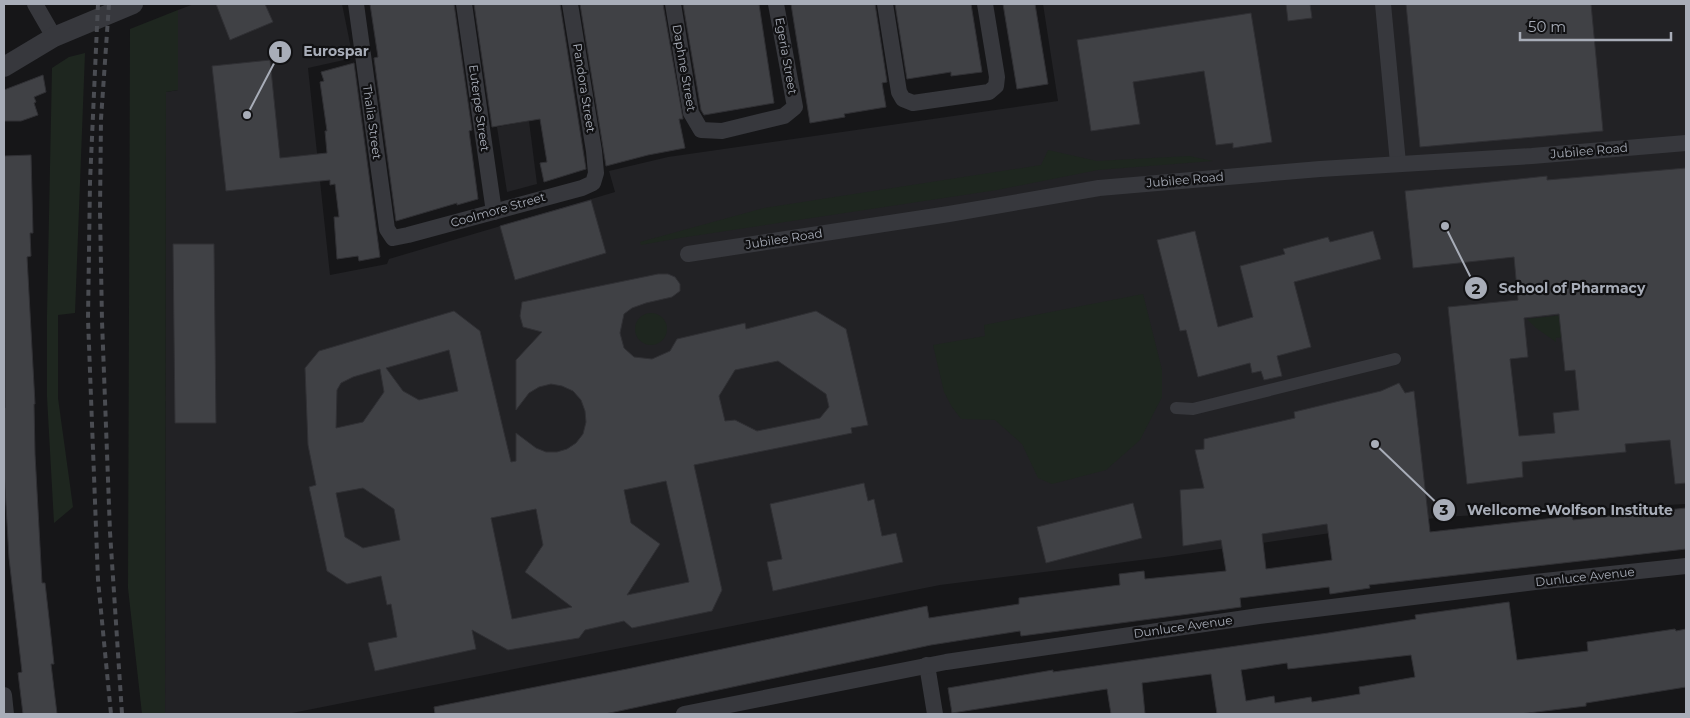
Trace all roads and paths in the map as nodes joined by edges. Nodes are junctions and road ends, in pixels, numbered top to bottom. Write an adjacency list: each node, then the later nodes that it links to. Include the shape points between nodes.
1 (35, 4): 11 (street)
2 (134, 4): 11 (street)
3 (356, 4): 18 (street, Thalia Street, via 386,229)
4 (464, 4): 17 (street, Euterpe Street)
5 (570, 4): 16 (street, Pandora Street)
6 (673, 4): 13 (street, Daphne Street, via 691,113 701,130 722,130 784,116)
7 (776, 4): 13 (street, Egeria Street)
8 (885, 4): 9 (street, via 899,92 903,99 913,103 990,92 996,86)
9 (985, 4)
10 (1383, 4): 15 (street)
11 (54, 37): 12 (street)
12 (4, 67)
13 (795, 108)
14 (1686, 143): 15 (street, Jubilee Road)
15 (1398, 163): 19 (street, Jubilee Road, via 1099,188)
16 (596, 173): 17 (street, Coolmore Street, via 593,183 582,188)
17 (494, 212): 18 (street, Coolmore Street)
18 (393, 238)
19 (688, 254)
20 (1395, 359): 21 (street, via 1193,409)
21 (1176, 408)
22 (1686, 566): 23 (street, Dunluce Avenue, via 1259,616)
23 (927, 665): 26 (street, Dunluce Avenue); 27 (street)
24 (4, 696): 25 (street)
25 (6, 714)
26 (684, 714)
27 (935, 714)

